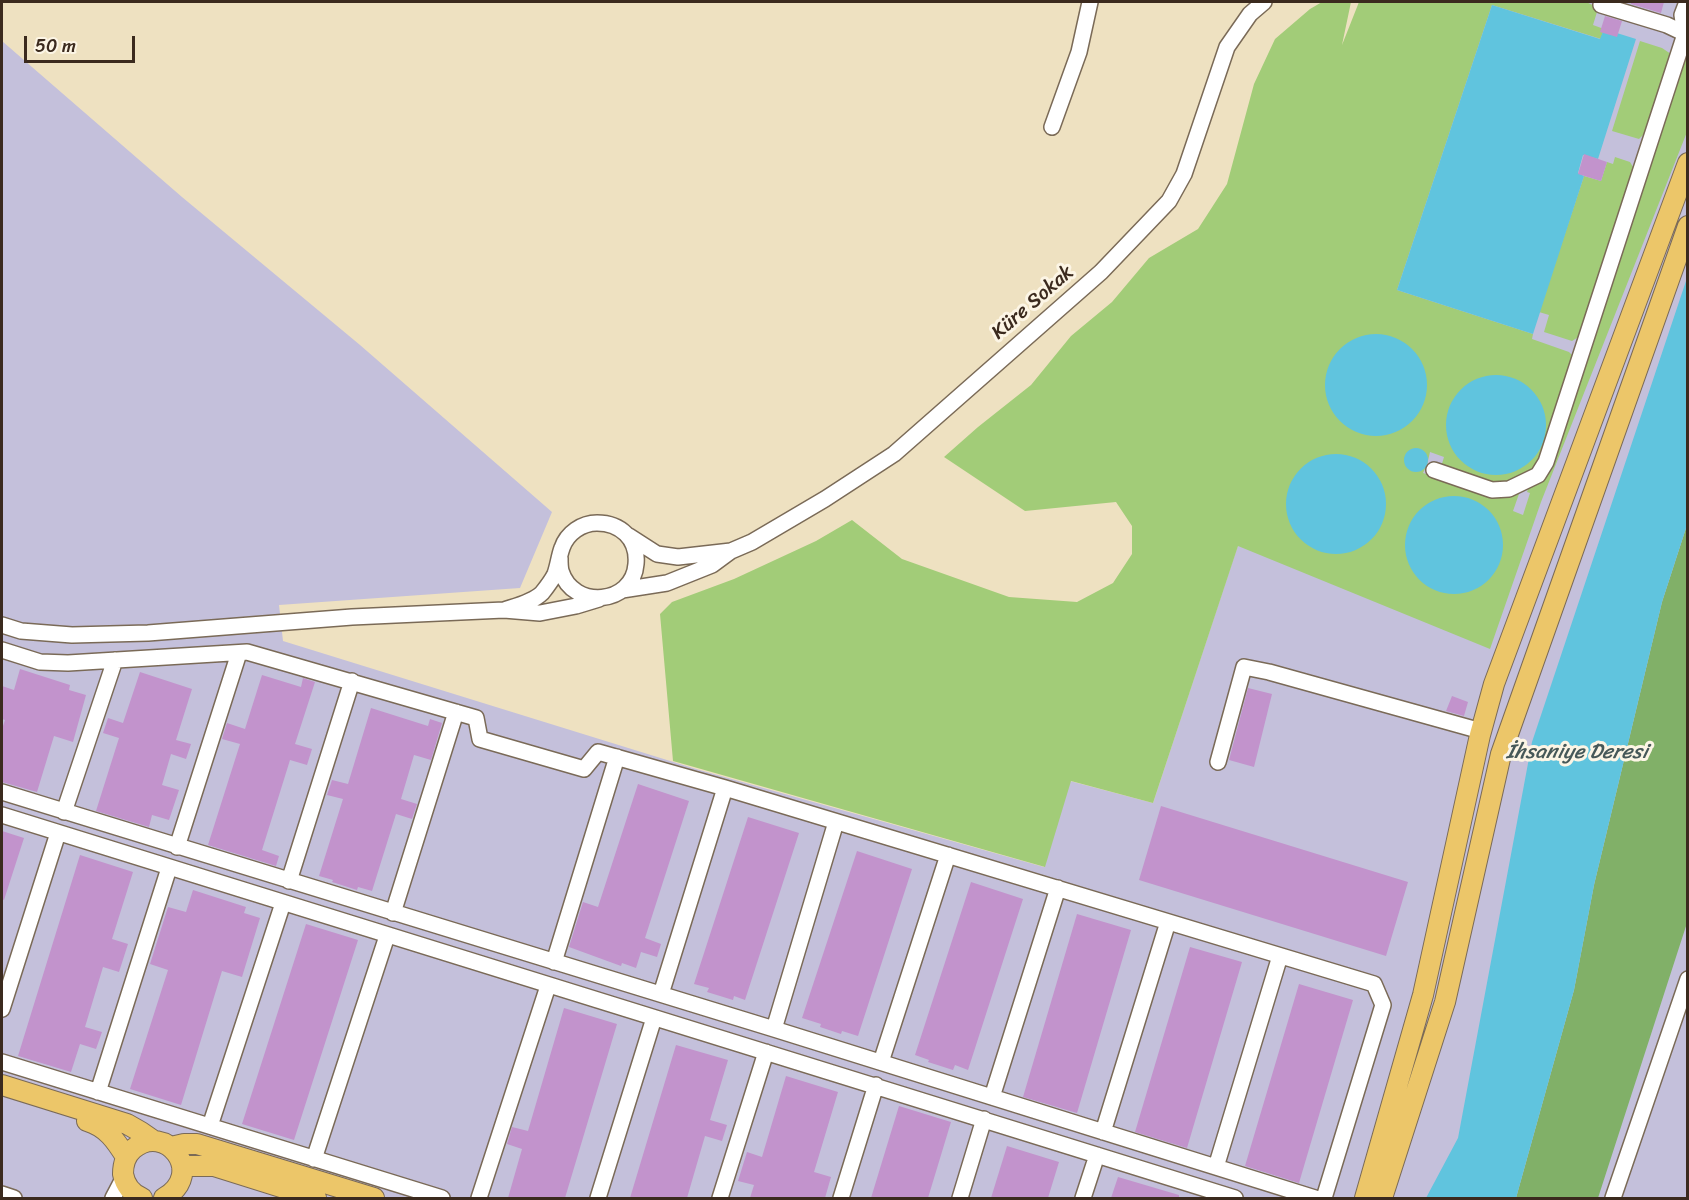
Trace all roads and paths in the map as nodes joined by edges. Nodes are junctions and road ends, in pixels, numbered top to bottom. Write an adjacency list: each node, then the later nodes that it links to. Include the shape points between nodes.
1 (1090, 2): 6 (street, via 1079,52)
2 (1264, 2): 11 (street, Küre Sokak, via 1250,14 1227,47 1184,174 1169,201 1101,272 894,454 825,499)
3 (1687, 2): 5 (street, via 1682,15)
4 (1601, 5): 5 (street, via 1667,25)
5 (1686, 35): 9 (street, via 1546,462 1538,475 1509,489 1492,490)
6 (1052, 127)
7 (1688, 163): 22 (main road, via 1494,684)
8 (1688, 226): 84 (main road, via 1501,754 1445,1002)
9 (1434, 470)
10 (626, 534): 11 (street, via 657,554 678,557); 12 (street, via 616,526 591,523 570,535); 13 (street, via 635,551 636,569)
11 (731, 551): 13 (street, via 712,565 667,583)
12 (560, 558): 14 (street, via 566,582 586,597); 15 (street, via 541,594)
13 (622, 590): 14 (street)
14 (599, 599): 15 (street, via 540,614)
15 (504, 610): 16 (street, via 148,633 50,634)
16 (2, 625)
17 (2, 650): 19 (street, via 40,662)
18 (239, 653): 19 (street); 20 (street); 31 (street)
19 (115, 660): 27 (street)
20 (352, 681): 21 (street); 34 (street)
21 (456, 712): 23 (street, via 476,717 480,739 584,769 598,752); 37 (street)
22 (1481, 731): 24 (street, via 1244,667); 83 (main road, via 1423,995)
23 (616, 757): 25 (street); 41 (street)
24 (1218, 762)
25 (725, 788): 29 (street); 44 (street)
26 (2, 792): 27 (street)
27 (64, 812): 31 (street)
28 (2, 815): 30 (street)
29 (836, 822): 32 (street); 47 (street)
30 (58, 833): 33 (street); 45 (street)
31 (177, 847): 34 (street)
32 (948, 855): 35 (street); 50 (street)
33 (169, 868): 36 (street); 53 (street)
34 (289, 881): 37 (street)
35 (1058, 888): 38 (street); 55 (street)
36 (283, 903): 39 (street); 57 (street)
37 (393, 913): 41 (street)
38 (1168, 922): 40 (street); 58 (street)
39 (387, 936): 43 (street); 61 (street)
40 (1280, 956): 64 (street); 82 (street, via 1374,984 1383,1005)
41 (554, 962): 44 (street)
42 (1688, 980): 85 (street)
43 (548, 986): 46 (street); 74 (street)
44 (661, 994): 47 (street)
45 (2, 1010)
46 (654, 1018): 48 (street); 75 (street)
47 (774, 1029): 50 (street)
48 (766, 1052): 52 (street); 76 (street)
49 (2, 1062): 53 (street)
50 (881, 1062): 55 (street)
51 (2, 1085): 59 (main road, via 127,1125)
52 (876, 1085): 56 (street); 77 (street)
53 (98, 1092): 57 (street)
54 (2, 1095): 62 (main road, via 96,1124 109,1132)
55 (992, 1097): 58 (street)
56 (984, 1119): 60 (street); 78 (street)
57 (210, 1126): 61 (street)
58 (1103, 1132): 64 (street)
59 (162, 1144): 62 (main road, via 138,1145); 63 (main road, via 177,1153); 72 (main road, via 197,1144)
60 (1097, 1155): 66 (street); 79 (street)
61 (314, 1159): 73 (street)
62 (125, 1167): 69 (street); 70 (main road, via 131,1192)
63 (182, 1167): 67 (main road, via 182,1179); 71 (main road, via 214,1166)
64 (1216, 1167): 81 (street)
65 (2, 1194): 68 (street)
66 (1206, 1194): 80 (street)
67 (171, 1197)
68 (14, 1198)
69 (113, 1198)
70 (142, 1198)
71 (316, 1198)
72 (374, 1198)
73 (442, 1198)
74 (479, 1198)
75 (598, 1198)
76 (720, 1198)
77 (841, 1198)
78 (960, 1198)
79 (1083, 1198)
80 (1236, 1198)
81 (1316, 1198)
82 (1324, 1198)
83 (1365, 1198)
84 (1382, 1198)
85 (1613, 1198)

